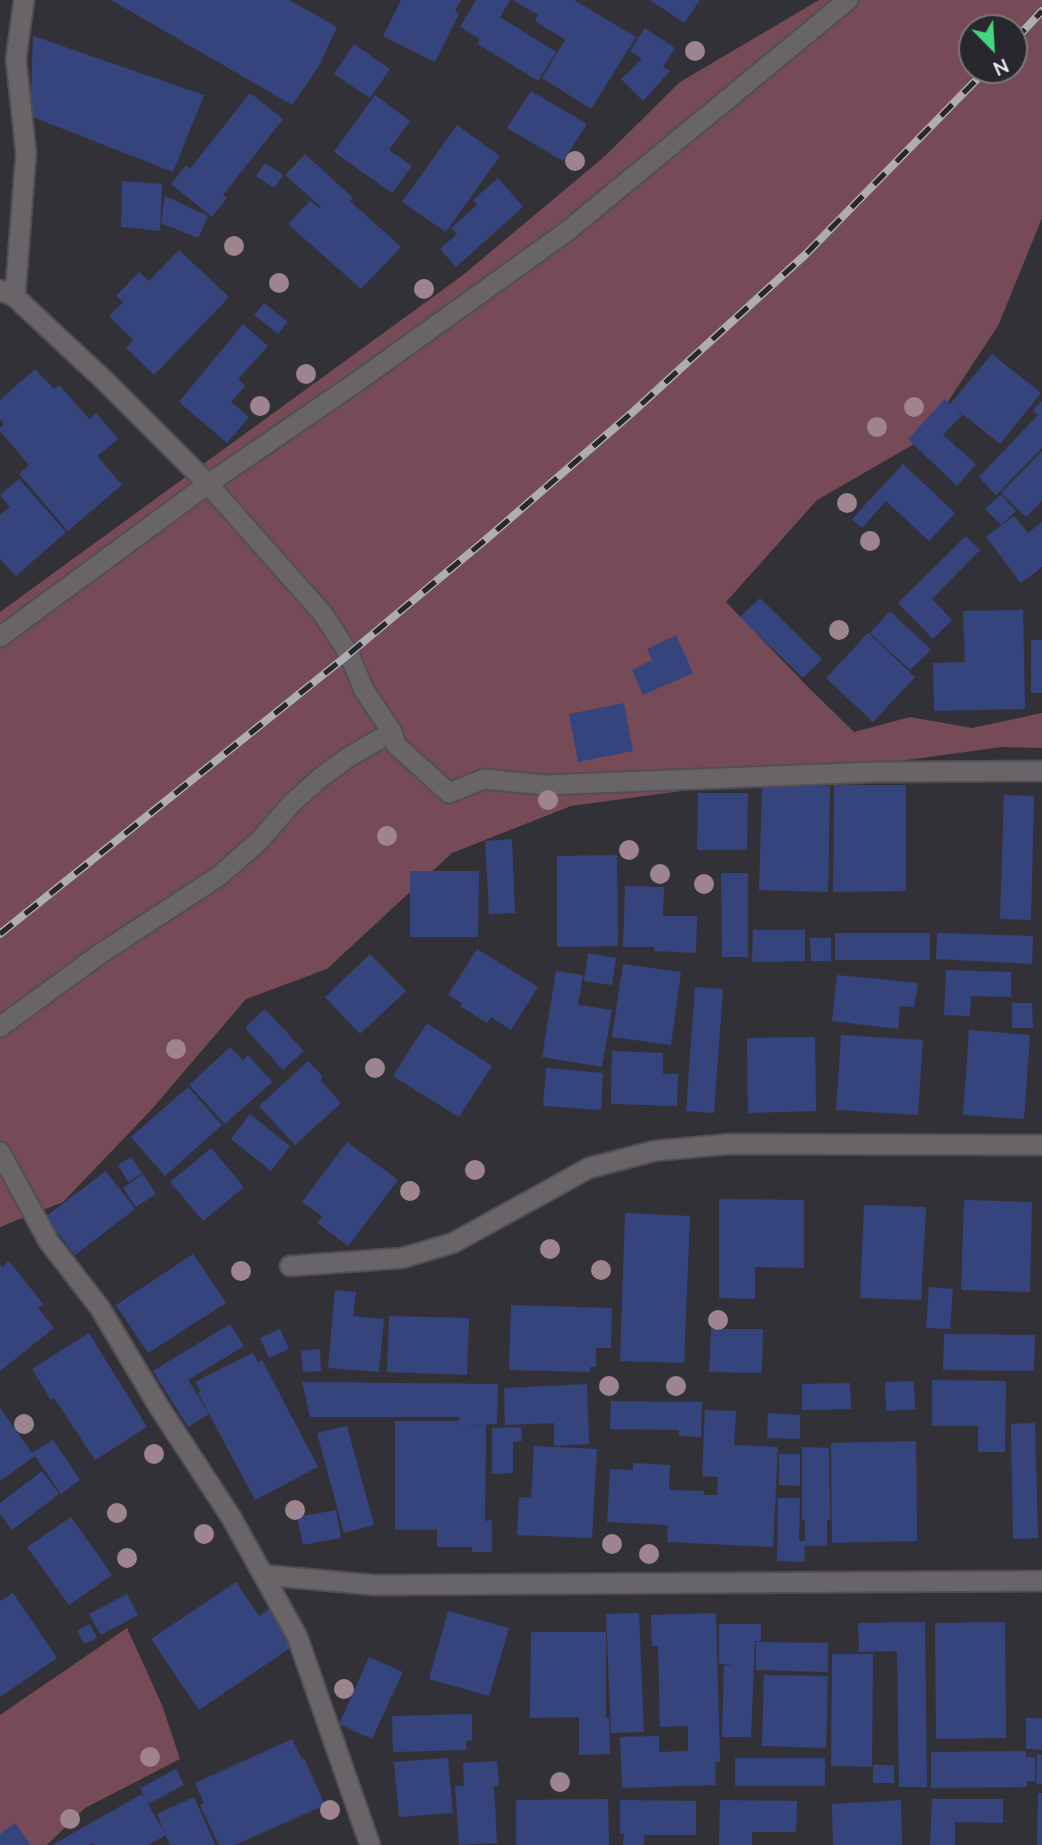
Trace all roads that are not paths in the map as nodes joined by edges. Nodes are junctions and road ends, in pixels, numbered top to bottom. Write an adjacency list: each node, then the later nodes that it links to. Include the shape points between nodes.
1 (24, 0): 3 (street, via 16,59 26,153)
2 (848, 0): 4 (street, via 566,232)
3 (7, 294): 4 (street, via 105,381)
4 (208, 484): 5 (street); 6 (street, via 323,614 349,654 364,690)
5 (0, 637)
6 (393, 732): 7 (street, via 403,753 449,793 484,779 545,785 875,772); 8 (street, via 320,778 219,876 96,956)
7 (1042, 771)
8 (0, 1027)
9 (1042, 1145): 11 (street, via 729,1144 654,1151 589,1168 453,1243 402,1258)
10 (0, 1152): 12 (street, via 49,1241 100,1308)
11 (290, 1266)
12 (264, 1575): 13 (street, via 374,1585); 14 (street, via 297,1636)
13 (1042, 1581)
14 (370, 1845)

